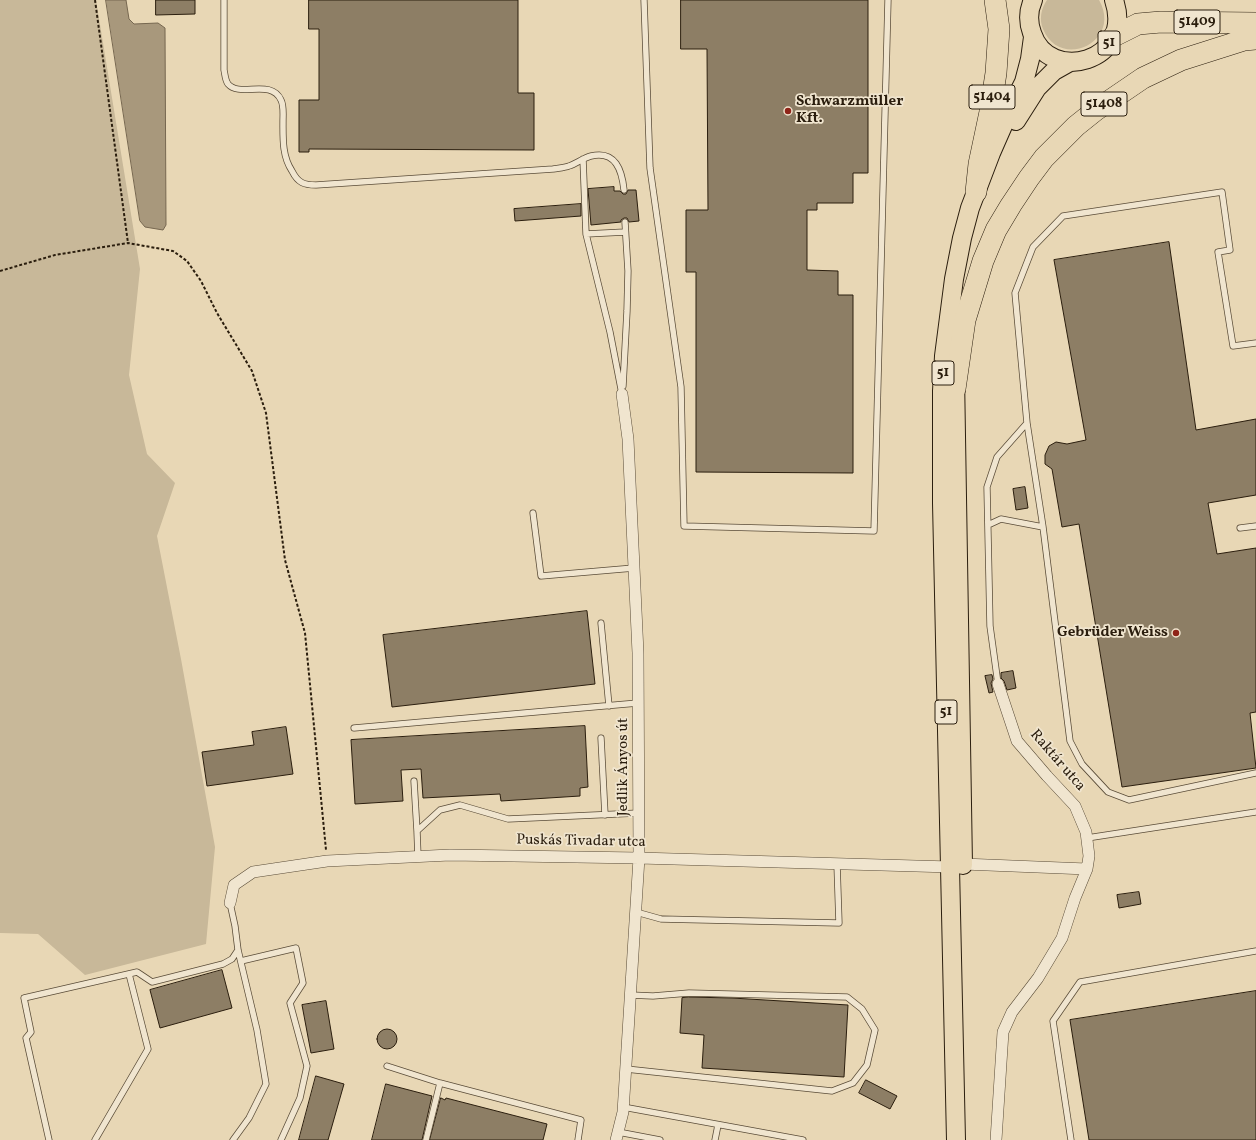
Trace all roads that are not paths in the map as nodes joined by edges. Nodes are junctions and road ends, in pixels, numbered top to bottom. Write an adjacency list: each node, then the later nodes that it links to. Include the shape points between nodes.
1 (224, 0): 12 (lane, via 224,70 229,85 238,89 267,89 281,99 286,163 294,176 305,185 553,169 570,166)
2 (644, 0): 3 (lane, via 650,168 681,387 684,526 874,531)
3 (888, 0)
4 (995, 0): 14 (highway, 51404, via 998,29 996,73)
5 (1033, 0): 9 (main road, 51, via 1029,16)
6 (1114, 0): 8 (main road, 51, via 1118,23)
7 (1256, 23): 8 (highway, 51409, via 1138,24)
8 (1114, 36): 11 (main road, 51, via 1108,46 1091,58 1081,62)
9 (1033, 37): 11 (main road, 51, via 1048,54 1058,60); 14 (main road, 51, via 1024,82)
10 (1256, 39): 19 (highway, 51408, via 1244,40 1180,60 1143,78 1076,126 1044,158 996,230 983,261 965,320)
11 (1070, 62): 19 (main road, 51, via 1054,71 1037,88 1018,116 984,198 970,244 957,319)
12 (583, 159): 13 (lane, via 600,154 618,164); 17 (lane)
13 (624, 190)
14 (976, 192): 44 (main road, 51, via 962,238 954,279 942,391 948,781)
15 (625, 222): 16 (lane)
16 (625, 232): 17 (lane); 20 (lane, via 628,271)
17 (586, 234): 20 (lane)
18 (1256, 343): 21 (lane, via 1233,346 1218,252 1230,250 1222,192 1063,216 1033,247 1015,293)
19 (956, 389): 44 (main road, 51, via 960,745)
20 (622, 394): 27 (street, Jedlik Ányos út, via 628,439)
21 (1027, 423): 23 (lane, Raktár utca, via 997,457 987,487); 25 (lane)
22 (533, 513): 27 (lane, via 541,576)
23 (988, 525): 25 (lane, via 1001,519); 29 (lane, Raktár utca, via 990,626)
24 (1256, 526): 26 (lane)
25 (1043, 527): 34 (lane, via 1070,741 1082,764 1108,792 1129,800)
26 (1240, 528)
27 (634, 568): 30 (street, Jedlik Ányos út)
28 (601, 622): 31 (lane)
29 (998, 684): 40 (street, Raktár utca, via 1017,741 1075,806)
30 (639, 704): 31 (lane); 37 (street, Jedlik Ányos út)
31 (609, 706): 32 (lane)
32 (354, 728)
33 (601, 738): 38 (lane)
34 (1256, 773)
35 (414, 781): 39 (lane)
36 (1256, 812): 40 (lane)
37 (639, 813): 38 (lane); 42 (street, Jedlik Ányos út)
38 (606, 815): 39 (lane, via 508,819 460,805 440,810)
39 (417, 831): 41 (lane)
40 (1087, 838): 45 (street, Raktár utca)
41 (418, 857): 42 (street, Puskás Tivadar utca, via 450,855); 46 (street, Puskás Tivadar utca, via 327,861 253,872 234,885)
42 (639, 858): 43 (street, Puskás Tivadar utca); 47 (street, Jedlik Ányos út)
43 (837, 864): 44 (street, Puskás Tivadar utca); 47 (lane, via 839,923 661,919)
44 (957, 865): 45 (street, Puskás Tivadar utca); 68 (main road, 51); 69 (main road, 51)
45 (1087, 869): 70 (street, Raktár utca, via 1062,938 1038,978 1012,1012 1003,1032)
46 (230, 903): 48 (lane)
47 (636, 912): 52 (street, Jedlik Ányos út)
48 (238, 950): 50 (lane); 51 (lane, via 232,959 223,964 152,982 138,972)
49 (1256, 951): 71 (lane, via 1080,982 1053,1021)
50 (241, 961): 61 (lane, via 258,1030 266,1084 249,1118); 62 (lane, via 296,948 303,983 290,1003 307,1066 300,1098)
51 (128, 974): 59 (lane, via 24,998 31,1032 26,1038); 60 (lane, via 148,1049)
52 (630, 994): 54 (street, Jedlik Ányos út); 54 (lane, via 654,996 689,992 846,997 862,1009 876,1030 867,1065 853,1083 832,1091)
53 (387, 1066): 55 (lane)
54 (626, 1069): 56 (street, Jedlik Ányos út)
55 (440, 1083): 63 (lane); 64 (lane, via 581,1120)
56 (623, 1107): 57 (lane); 58 (street, Jedlik Ányos út)
57 (718, 1125): 66 (lane); 67 (lane)
58 (617, 1136): 65 (lane)
59 (49, 1140)
60 (95, 1140)
61 (233, 1140)
62 (281, 1140)
63 (426, 1140)
64 (578, 1140)
65 (660, 1140)
66 (715, 1140)
67 (803, 1140)
68 (956, 1140)
69 (968, 1140)
70 (996, 1140)
71 (1071, 1140)

